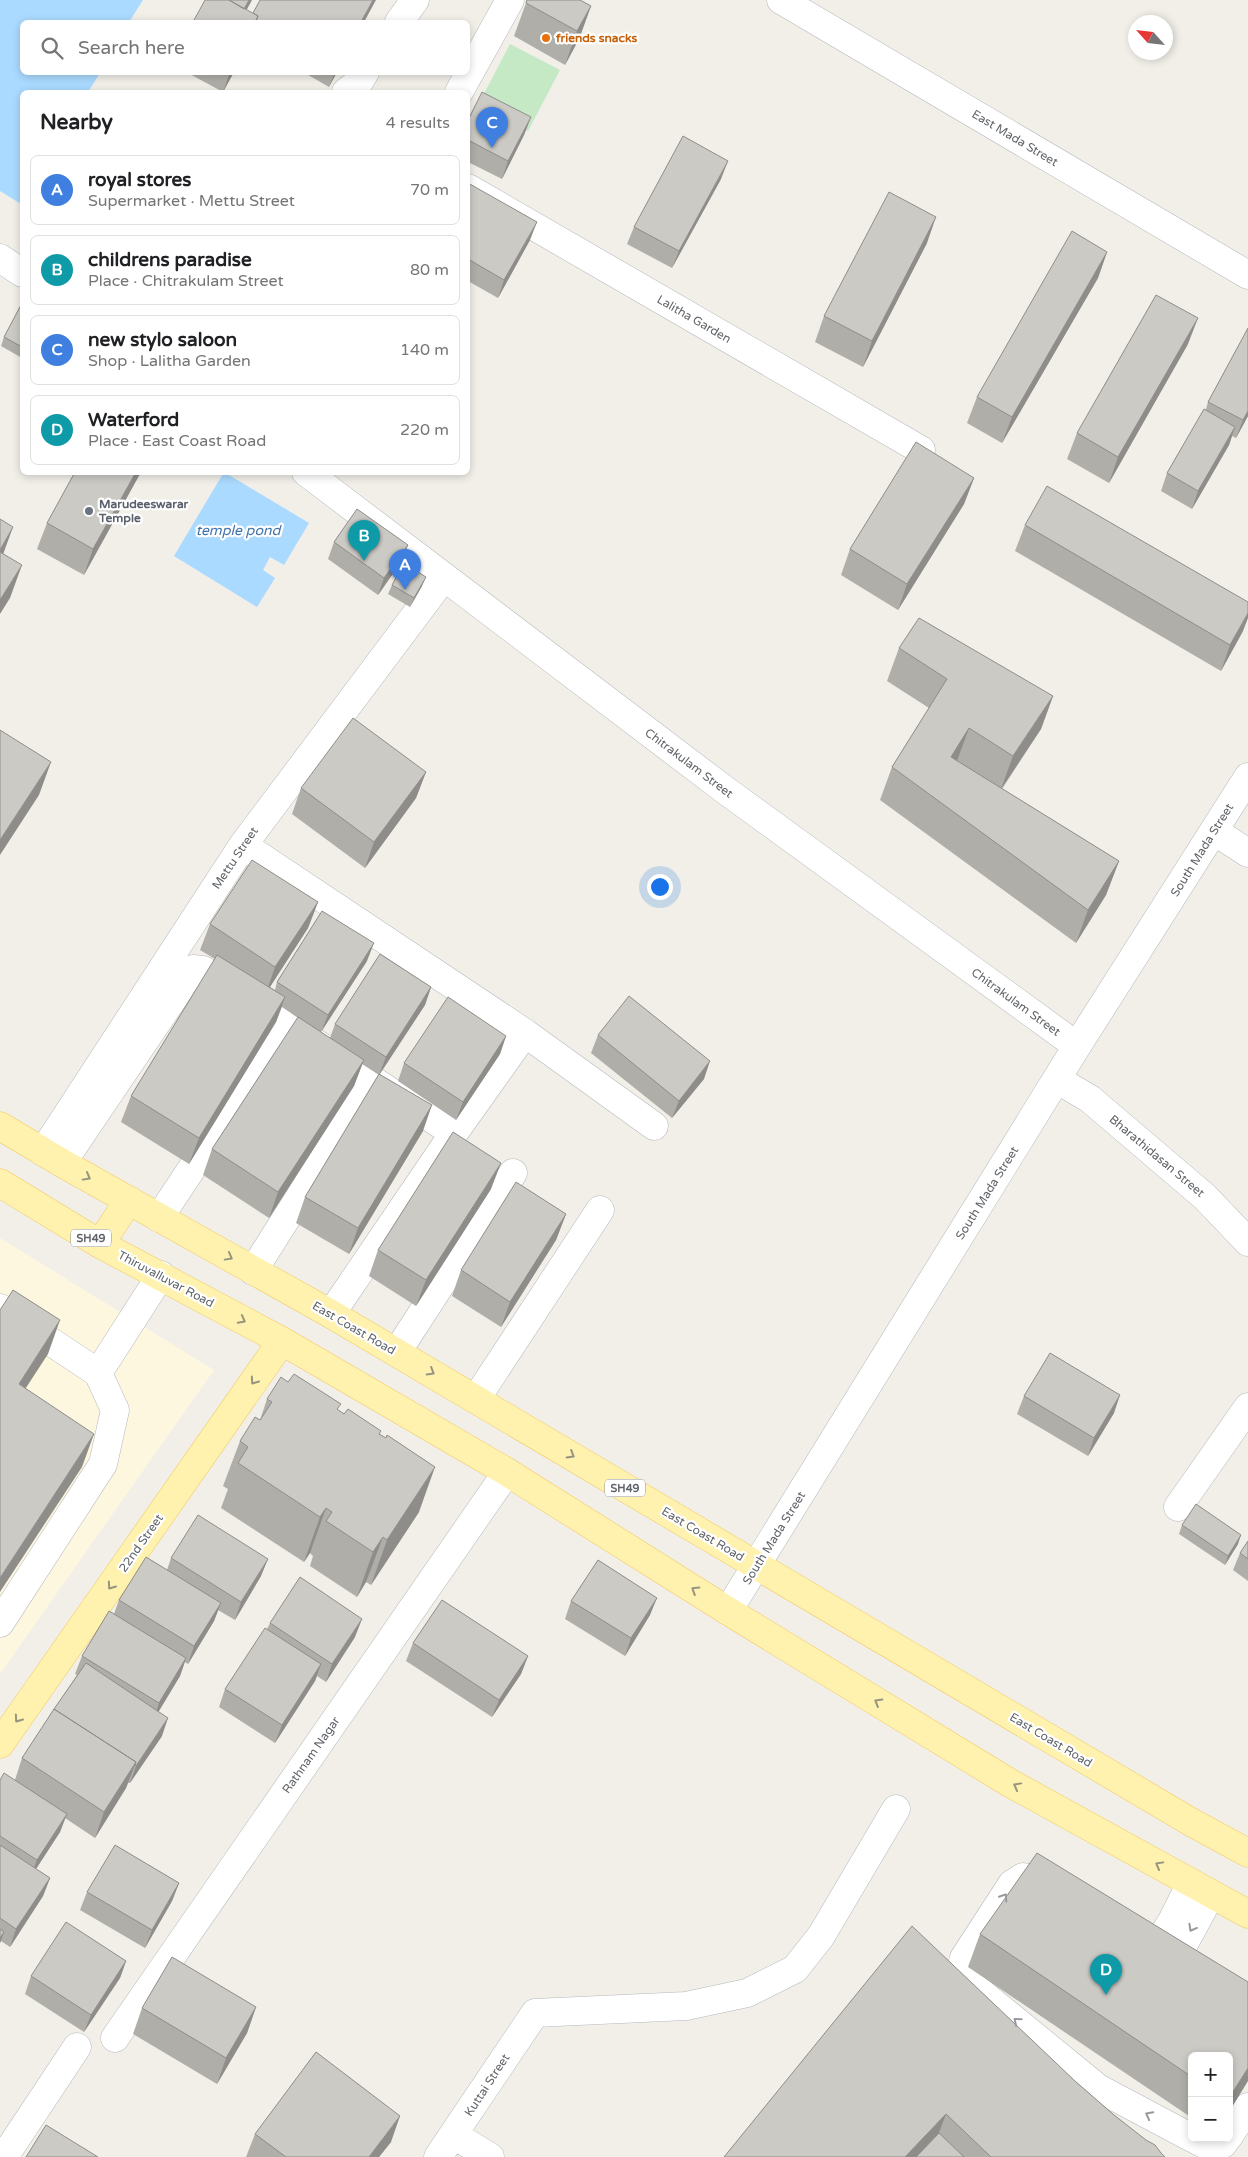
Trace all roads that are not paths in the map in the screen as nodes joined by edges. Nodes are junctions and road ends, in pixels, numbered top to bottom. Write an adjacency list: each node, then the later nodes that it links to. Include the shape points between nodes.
1 (414, 0): 4 (street)
2 (510, 0): 5 (street)
3 (781, 0): 13 (street, East Mada Street)
4 (400, 20)
5 (470, 72)
6 (364, 75): 8 (street)
7 (468, 75): 9 (street)
8 (349, 90)
9 (460, 90)
10 (470, 189): 14 (street, Lalitha Garden)
11 (0, 258): 12 (street)
12 (20, 272)
13 (1248, 275)
14 (921, 450)
15 (310, 475): 16 (street, Chitrakulam Street)
16 (444, 577): 19 (street, Mettu Street); 23 (street, Chitrakulam Street, via 725,790)
17 (1248, 777): 18 (street, South Mada Street)
18 (1214, 831): 20 (street); 23 (street, South Mada Street)
19 (243, 845): 22 (street); 29 (street, Mettu Street)
20 (1248, 852)
21 (287, 1025): 25 (street); 29 (street, via 203,970 193,969); 34 (street)
22 (524, 1033): 27 (street); 28 (street)
23 (1077, 1046): 24 (street, South Mada Street)
24 (1058, 1080): 35 (street, Bharathidasan Street, via 1090,1099 1205,1197); 48 (street, South Mada Street)
25 (373, 1081): 28 (street); 37 (street)
26 (0, 1126): 29 (main road, East Coast Road / SH49)
27 (654, 1126)
28 (454, 1133): 40 (street)
29 (52, 1158): 32 (main road, East Coast Road / SH49, one-way to 32)
30 (513, 1173): 42 (street)
31 (0, 1183): 36 (main road, Thiruvalluvar Road / SH49)
32 (129, 1200): 34 (main road, East Coast Road / SH49); 36 (main road)
33 (600, 1210): 44 (street)
34 (159, 1218): 37 (main road, East Coast Road / SH49, one-way to 37)
35 (1248, 1242)
36 (100, 1244): 38 (main road, Thiruvalluvar Road / SH49)
37 (253, 1270): 40 (main road, East Coast Road / SH49)
38 (161, 1275): 41 (main road, Thiruvalluvar Road / SH49, one-way to 41); 43 (street)
39 (0, 1308): 43 (street)
40 (331, 1314): 42 (main road, East Coast Road / SH49)
41 (282, 1341): 46 (main road, SH49); 51 (main road, 22nd Street, one-way to 51)
42 (397, 1352): 44 (main road, East Coast Road / SH49, one-way to 44)
43 (98, 1373): 50 (street, via 116,1410 103,1464)
44 (476, 1399): 48 (main road, East Coast Road / SH49, one-way to 48)
45 (1248, 1407): 47 (street)
46 (507, 1472): 49 (main road, SH49, one-way to 46); 60 (street, Rathnam Nagar)
47 (1178, 1507)
48 (757, 1566): 49 (street, South Mada Street); 53 (main road, East Coast Road / SH49)
49 (728, 1610): 54 (main road, SH49, one-way to 49, via 1010,1782)
50 (0, 1623)
51 (0, 1744)
52 (896, 1809): 64 (street, Kuttai Street, via 821,1936 795,1969 747,1993 686,2006 535,2013)
53 (1248, 1853)
54 (1201, 1888): 56 (main road, SH49); 58 (street)
55 (1068, 1900): 65 (street, one-way to 55, via 1098,2088 962,1977 964,1958 1012,1884 1023,1877 1034,1880)
56 (1248, 1914)
57 (1129, 1935): 58 (street)
58 (1164, 1956): 59 (street)
59 (1198, 1976)
60 (115, 2038)
61 (77, 2047): 68 (street)
62 (1248, 2107): 63 (street)
63 (1233, 2130)
64 (454, 2135): 69 (street, Kuttai Street); 70 (street)
65 (1188, 2136)
66 (1200, 2142): 67 (street, via 1209,2147)
67 (1224, 2142)
68 (4, 2157)
69 (438, 2157)
70 (490, 2157)

